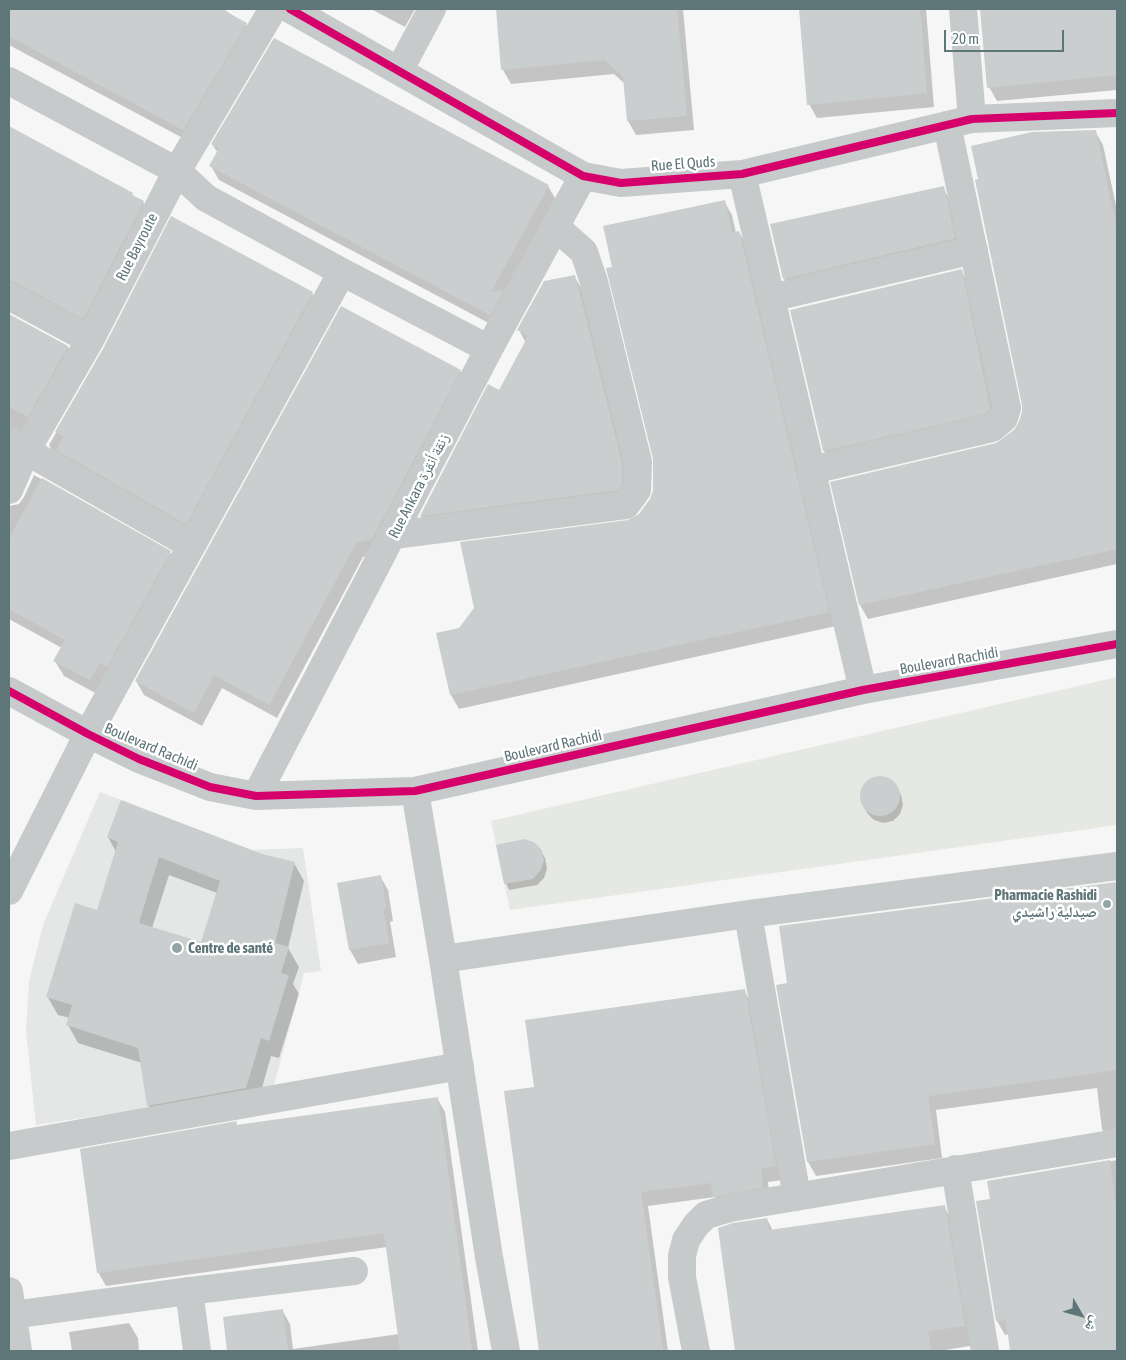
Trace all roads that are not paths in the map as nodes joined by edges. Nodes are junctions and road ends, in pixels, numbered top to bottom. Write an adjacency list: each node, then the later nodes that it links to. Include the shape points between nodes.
1 (274, 9): 9 (street, Rue Bayroute)
2 (290, 9): 5 (street, Rue El Quds)
3 (432, 9): 5 (street)
4 (963, 9): 8 (street)
5 (399, 71): 11 (street, Rue El Quds)
6 (9, 82): 9 (street)
7 (1117, 113): 8 (street, Rue El Quds)
8 (960, 122): 10 (street, Rue El Quds); 13 (street)
9 (177, 170): 14 (street, via 206,198); 17 (street, Rue Bayroute)
10 (742, 174): 11 (street, Rue El Quds, via 621,183); 16 (street)
11 (583, 176): 12 (street, Rue Ankara زنقة أنقرة)
12 (556, 227): 18 (street, Rue Ankara زنقة أنقرة); 22 (street, via 584,252 638,462 637,490 626,504)
13 (974, 250): 16 (street); 20 (street, via 1006,408 1004,418 992,428)
14 (342, 272): 18 (street); 23 (street)
15 (9, 296): 17 (street)
16 (771, 298): 20 (street)
17 (90, 340): 19 (street, Rue Bayroute)
18 (489, 349): 22 (street, Rue Ankara زنقة أنقرة)
19 (18, 446): 21 (street, Rue Bayroute); 23 (street)
20 (812, 470): 25 (street)
21 (9, 490)
22 (394, 535): 29 (street, Rue Ankara زنقة أنقرة)
23 (191, 545): 27 (street)
24 (1117, 644): 25 (street, Boulevard Rachidi)
25 (863, 690): 28 (street, Boulevard Rachidi)
26 (9, 691): 27 (street, Boulevard Rachidi)
27 (88, 734): 29 (street, Boulevard Rachidi, via 139,759 210,786); 31 (street)
28 (415, 791): 29 (street, Boulevard Rachidi); 33 (street)
29 (256, 796)
30 (1117, 866): 32 (street)
31 (9, 891)
32 (748, 914): 33 (street); 38 (street)
33 (443, 959): 34 (street)
34 (460, 1066): 36 (street); 44 (street)
35 (1117, 1142): 37 (street)
36 (9, 1146)
37 (956, 1169): 38 (street); 46 (street)
38 (797, 1198): 45 (street, via 706,1215 691,1232 682,1256 682,1277)
39 (354, 1271): 40 (street)
40 (189, 1291): 41 (street); 43 (street)
41 (10, 1303): 42 (street)
42 (18, 1351)
43 (197, 1351)
44 (506, 1351)
45 (696, 1351)
46 (985, 1351)

